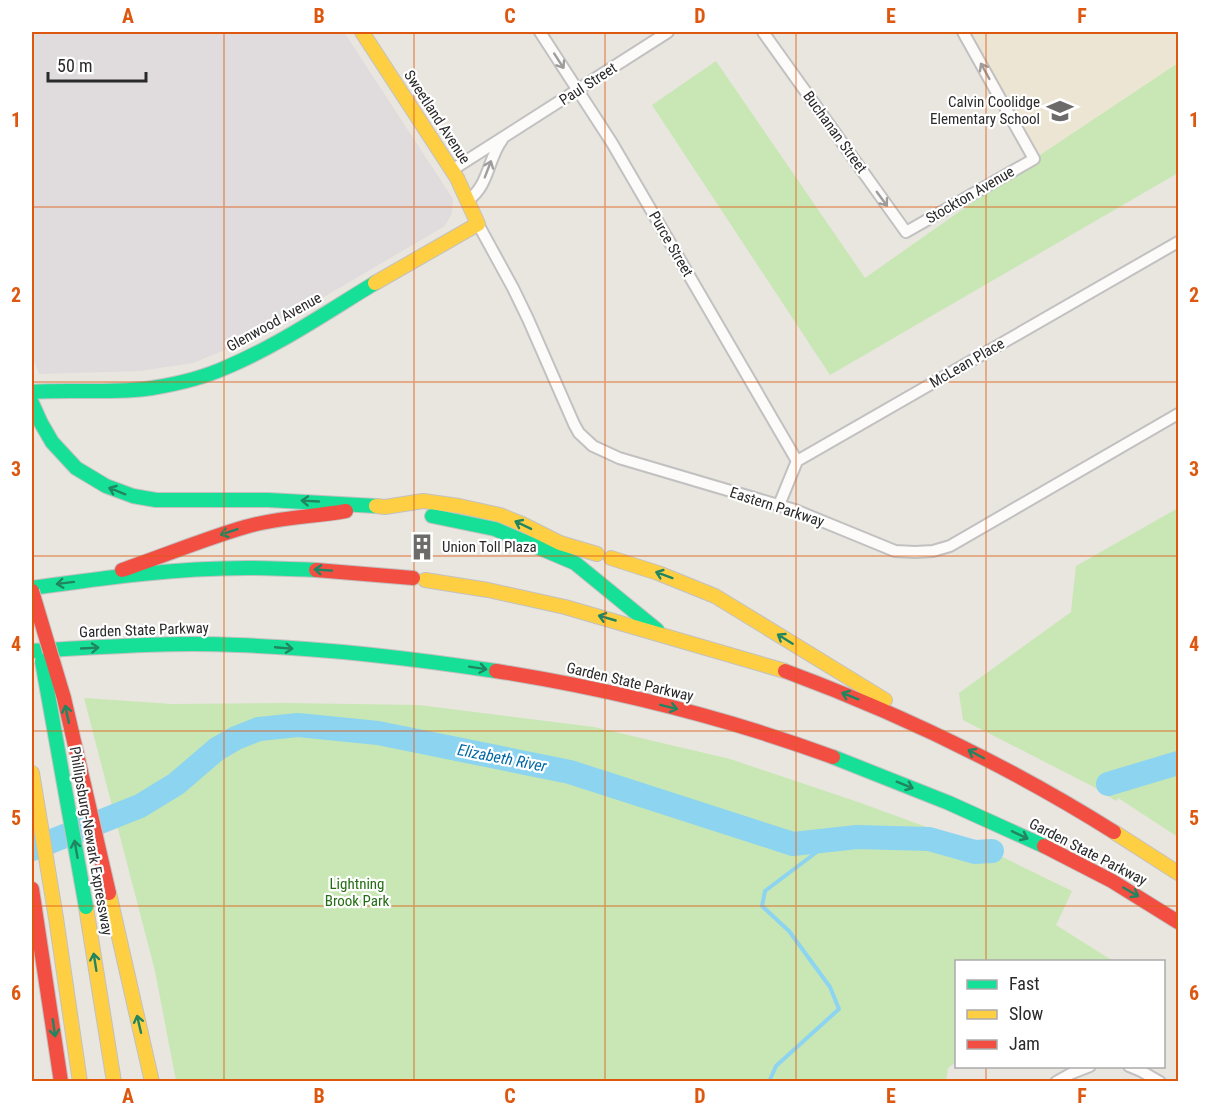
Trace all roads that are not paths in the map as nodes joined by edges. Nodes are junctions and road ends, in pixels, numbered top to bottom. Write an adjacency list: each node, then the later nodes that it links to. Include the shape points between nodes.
1 (362, 32): 8 (main road, Sweetland Avenue)
2 (540, 32): 6 (street, Purce Street, one-way to 6)
3 (668, 32): 6 (street, Paul Street)
4 (763, 32): 11 (street, Buchanan Street, one-way to 11)
5 (963, 32): 11 (street, Stockton Avenue, one-way to 5, via 1034,159)
6 (578, 90): 7 (street, Paul Street); 16 (street, Purce Street)
7 (507, 135): 8 (street, Paul Street); 9 (street, Paul Street, one-way to 7, via 480,188 497,147)
8 (452, 170): 9 (main road, Sweetland Avenue)
9 (468, 200): 10 (main road, Sweetland Avenue)
10 (478, 224): 13 (main road, Glenwood Avenue, via 269,347 209,374 131,390); 17 (street, Eastern Parkway, via 528,319 570,416 586,440 619,458)
11 (906, 232)
12 (1179, 242): 16 (street, McLean Place)
13 (32, 392)
14 (32, 403): 18 (main road, one-way to 14, via 268,500 180,501 124,494 76,468 46,432)
15 (1179, 414): 17 (street, Eastern Parkway, via 950,546 933,551 896,551)
16 (797, 460): 17 (street)
17 (779, 505)
18 (369, 507): 19 (main road); 22 (main road, one-way to 22, via 244,526)
19 (385, 507): 20 (main road, one-way to 19, via 560,543 511,519 474,509 423,501); 25 (main road, via 495,529 575,562)
20 (597, 554)
21 (611, 558): 27 (main road, one-way to 21, via 716,596)
22 (99, 579): 23 (main road, Garden State Parkway, one-way to 23); 25 (main road, Garden State Parkway, one-way to 22, via 535,599 419,579 246,568)
23 (32, 590): 34 (main road, one-way to 23, bridge, via 64,698)
24 (32, 607): 37 (main road, Phillipsburg-Newark Expressway, one-way to 24, bridge)
25 (663, 634): 27 (main road, Garden State Parkway, one-way to 25, via 781,670)
26 (32, 651): 31 (main road, Garden State Parkway, one-way to 31, via 178,644 264,646 510,673 643,700 780,739 967,811 1081,865)
27 (942, 736): 29 (main road, Garden State Parkway, one-way to 27, via 1085,814)
28 (32, 773): 36 (main road)
29 (1179, 873)
30 (32, 889): 35 (main road, one-way to 35)
31 (1179, 922)
32 (1085, 1068): 38 (street)
33 (1134, 1068): 39 (street)
34 (152, 1081)
35 (61, 1082)
36 (80, 1082)
37 (114, 1082)
38 (1056, 1082)
39 (1160, 1082)

